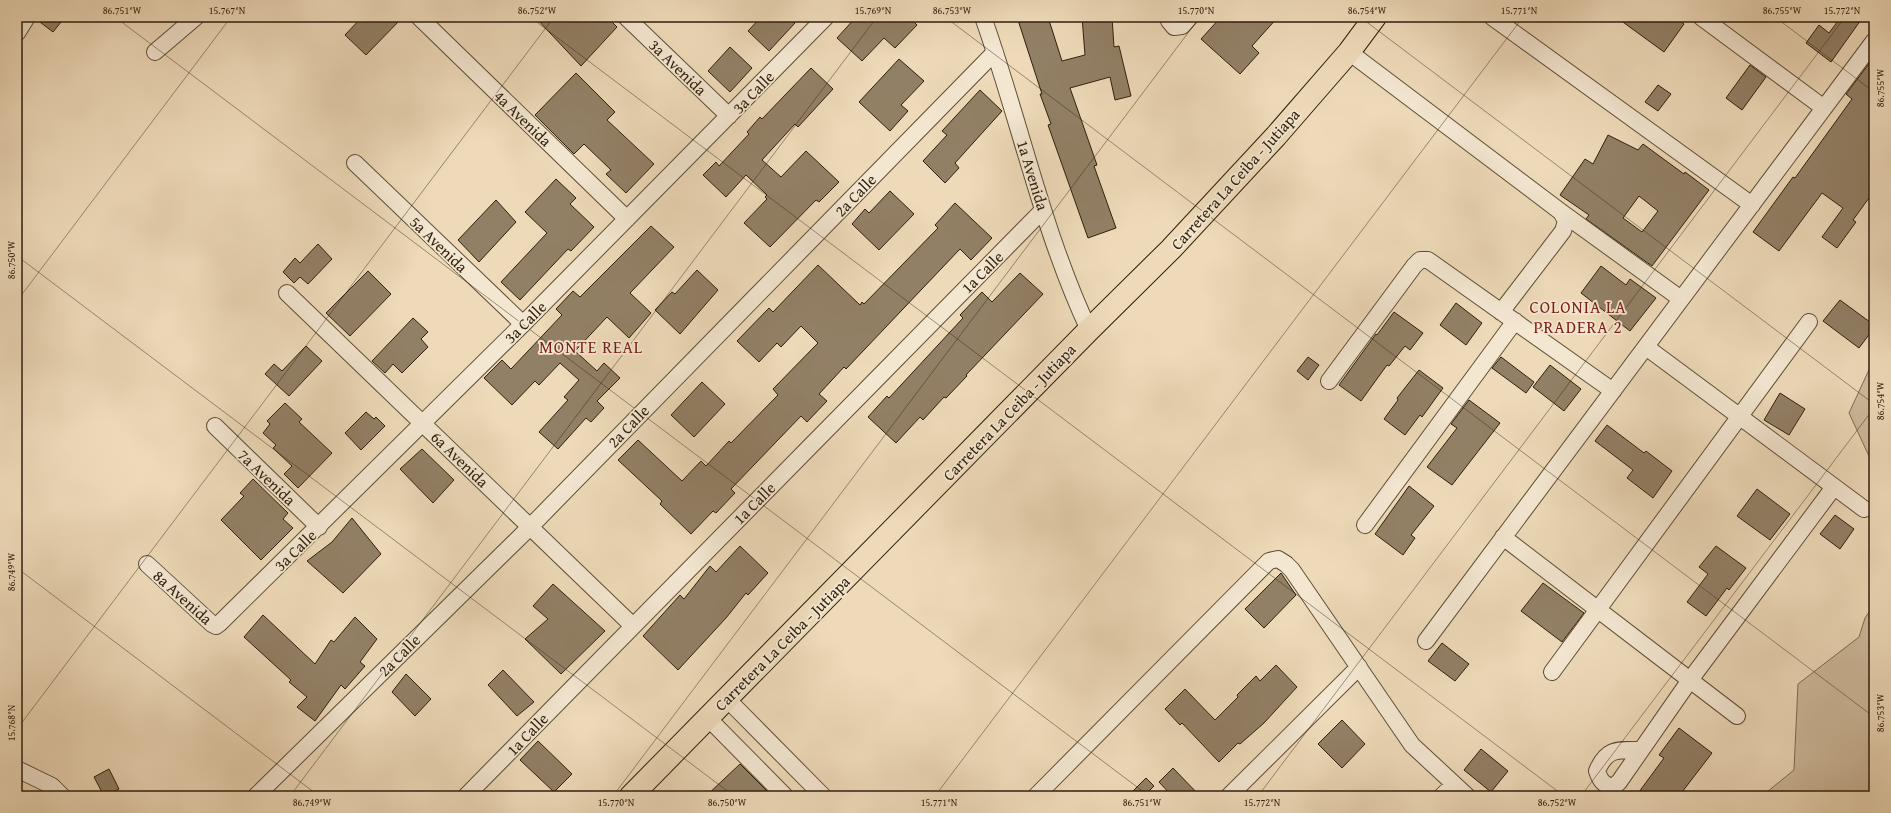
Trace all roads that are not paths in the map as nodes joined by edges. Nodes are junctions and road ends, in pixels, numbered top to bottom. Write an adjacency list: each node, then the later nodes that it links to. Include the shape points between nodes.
1 (27, 17): 12 (street)
2 (196, 17): 14 (street)
3 (419, 17): 23 (street, 4a Avenida)
4 (626, 17): 18 (street, 3a Avenida)
5 (826, 17): 18 (street, 3a Calle)
6 (983, 17): 15 (street, 1a Avenida)
7 (1169, 17): 8 (street, via 1174,27 1182,26)
8 (1190, 17)
9 (1375, 17): 16 (main road, Carretera La Ceiba - Jutiapa)
10 (1492, 17): 20 (street)
11 (1701, 17): 17 (street)
12 (17, 33)
13 (1874, 41): 17 (street)
14 (155, 52)
15 (995, 52): 21 (street, 1a Avenida); 41 (street, 2a Calle)
16 (1349, 52): 22 (street); 30 (main road, Carretera La Ceiba - Jutiapa, via 1276,136 1171,249)
17 (1824, 108): 20 (street)
18 (729, 116): 23 (street, 3a Calle)
19 (355, 163): 29 (street, 5a Avenida)
20 (1752, 205): 25 (street)
21 (1043, 210): 30 (street, 1a Avenida, via 1072,294); 46 (street, 1a Calle)
22 (1561, 212): 25 (street); 26 (street, via 1566,221 1563,231)
23 (627, 219): 29 (street, 3a Calle)
24 (286, 293): 35 (street, 6a Avenida)
25 (1681, 299): 31 (street)
26 (1501, 312): 27 (street); 32 (street, via 1428,260 1420,260)
27 (1515, 321): 33 (street); 39 (street)
28 (1810, 322): 34 (street)
29 (523, 324): 35 (street, 3a Calle)
30 (1089, 330): 51 (main road, Carretera La Ceiba - Jutiapa)
31 (1646, 347): 33 (street); 34 (street)
32 (1329, 381)
33 (1613, 391): 42 (street)
34 (1741, 417): 37 (street); 44 (street)
35 (423, 424): 40 (street, 3a Calle); 41 (street, 6a Avenida)
36 (215, 426): 40 (street, 7a Avenida)
37 (1834, 487): 38 (street); 50 (street)
38 (1864, 509)
39 (1365, 526)
40 (319, 527): 45 (street, 3a Calle)
41 (530, 527): 46 (street, 6a Avenida); 58 (street, 2a Calle)
42 (1504, 537): 44 (street); 47 (street)
43 (147, 564): 45 (street, 8a Avenida, via 212,624 216,626)
44 (1600, 609): 49 (street); 50 (street)
45 (220, 623)
46 (633, 626): 59 (street, 1a Calle)
47 (1426, 641)
48 (1359, 667): 56 (street, via 1412,745); 63 (street, via 1289,567 1278,559 1269,561); 64 (street)
49 (1552, 672)
50 (1690, 680): 52 (street); 54 (street)
51 (727, 699): 53 (main road, Carretera La Ceiba - Jutiapa); 62 (street)
52 (1738, 716)
53 (708, 718): 60 (main road, Carretera La Ceiba - Jutiapa); 61 (street)
54 (1641, 750)
55 (17, 769): 57 (street, via 52,786)
56 (1454, 784): 65 (street); 66 (street)
57 (62, 796)
58 (256, 796)
59 (466, 796)
60 (631, 796)
61 (785, 796)
62 (823, 796)
63 (1036, 796)
64 (1229, 796)
65 (1442, 796)
66 (1467, 796)

